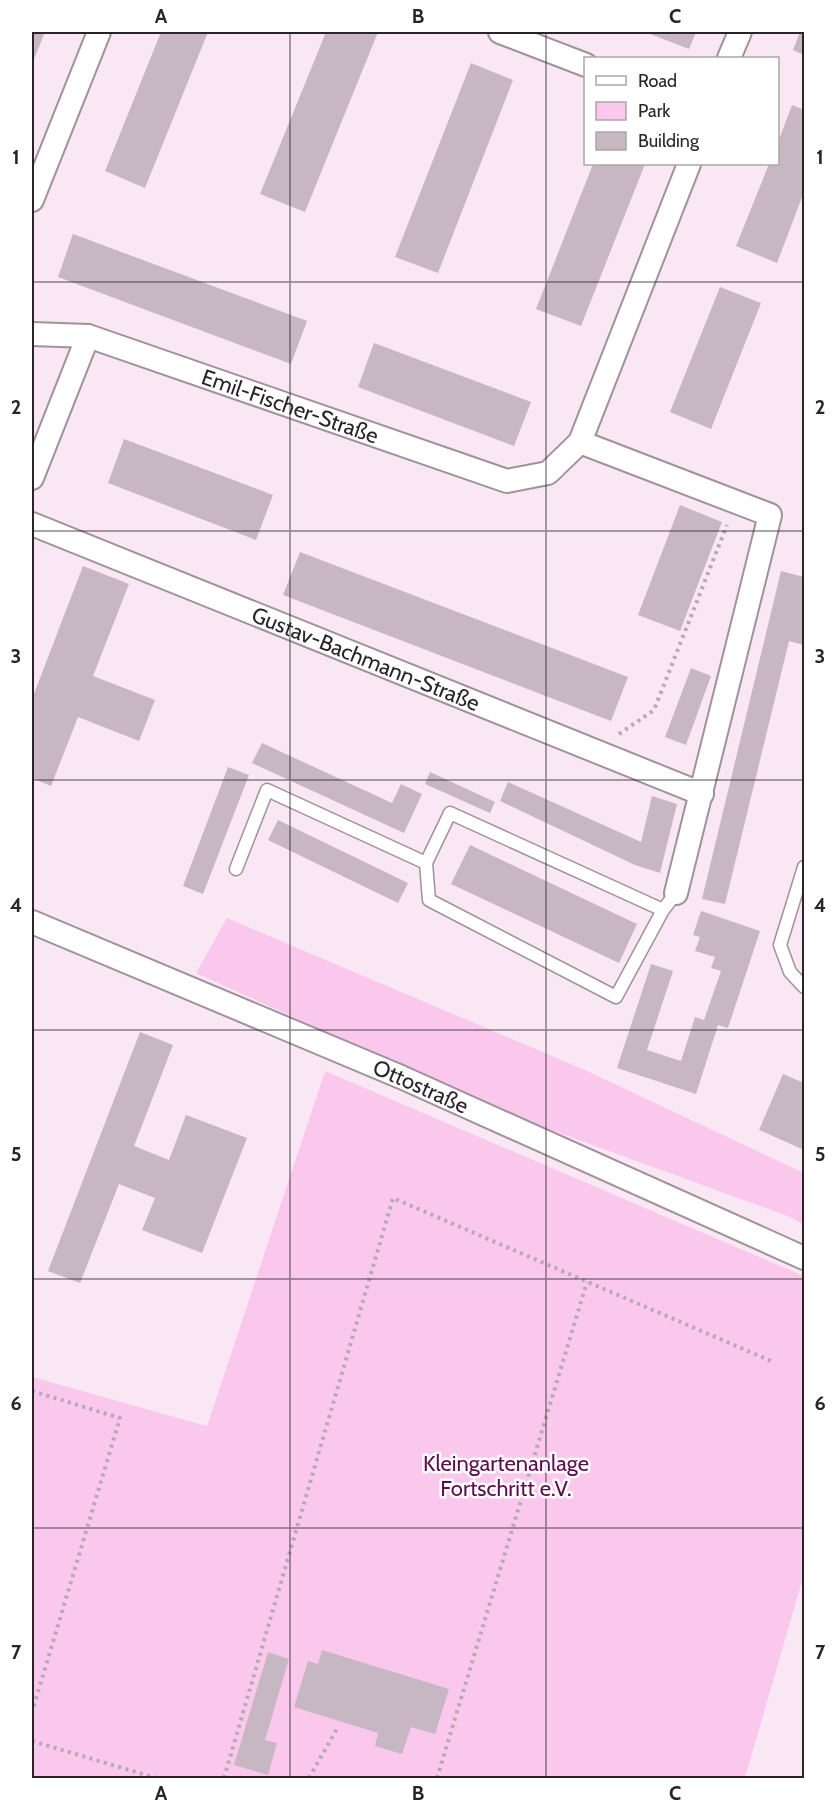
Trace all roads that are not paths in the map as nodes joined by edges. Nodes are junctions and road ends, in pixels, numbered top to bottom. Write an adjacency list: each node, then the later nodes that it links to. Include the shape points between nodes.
1 (99, 32): 7 (street)
2 (500, 32): 5 (street)
3 (740, 32): 4 (street)
4 (729, 57)
5 (584, 65)
6 (689, 165): 10 (street)
7 (32, 200)
8 (32, 334): 9 (street, Emil-Fischer-Straße)
9 (88, 336): 10 (street, Emil-Fischer-Straße, via 507,481 548,473); 11 (street)
10 (580, 442): 13 (street, via 770,515)
11 (32, 478)
12 (32, 524): 13 (street, Gustav-Bachmann-Straße)
13 (702, 794): 17 (street)
14 (426, 863): 16 (lane, via 267,790); 17 (lane, via 450,813); 17 (lane, via 429,900 616,997)
15 (804, 867): 19 (lane, via 780,945 790,972)
16 (236, 869)
17 (670, 902)
18 (32, 922): 20 (street, Ottostraße, via 401,1077)
19 (804, 987)
20 (804, 1258)

